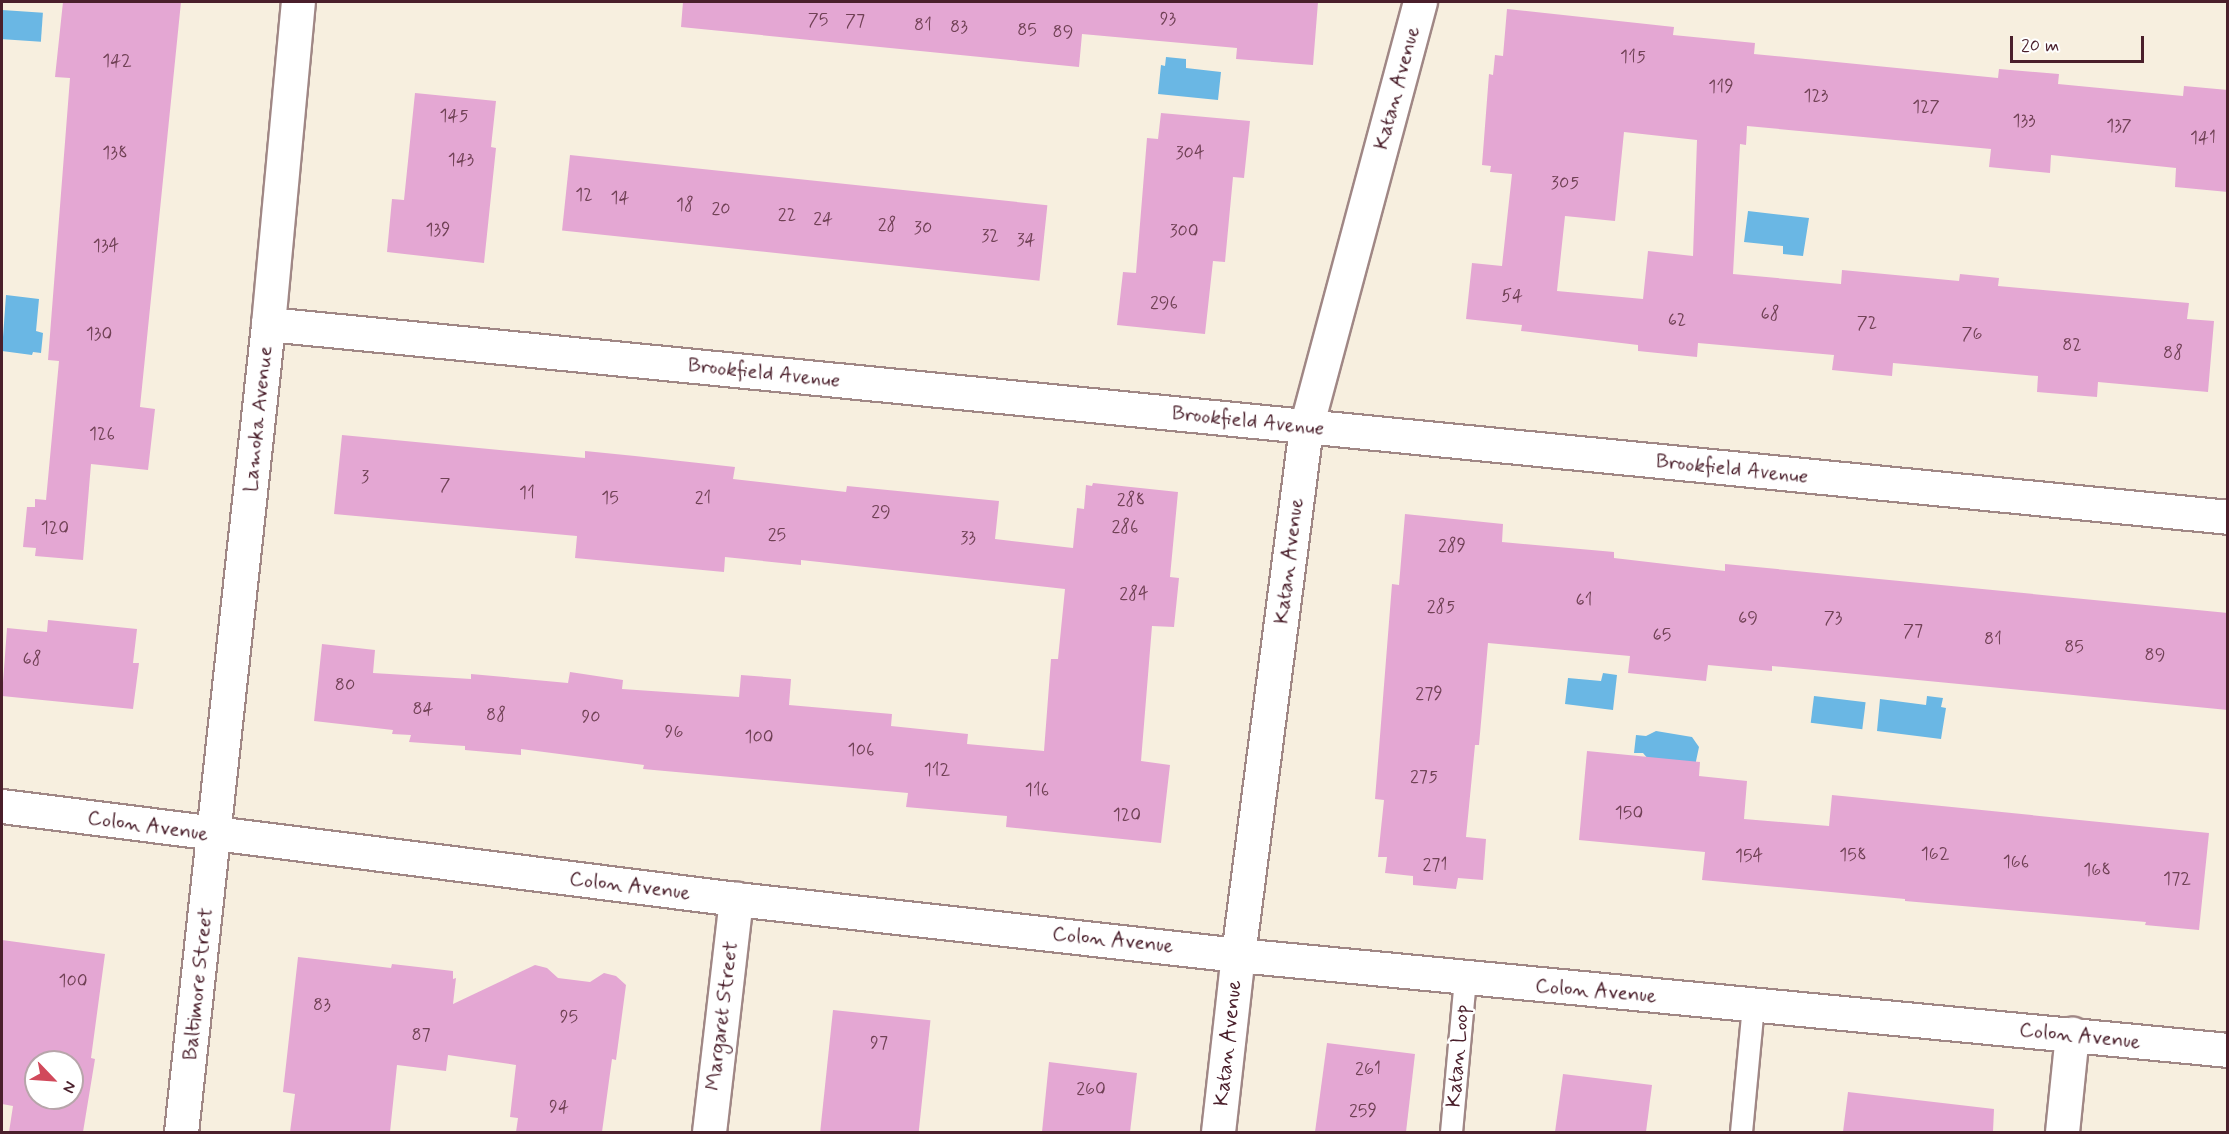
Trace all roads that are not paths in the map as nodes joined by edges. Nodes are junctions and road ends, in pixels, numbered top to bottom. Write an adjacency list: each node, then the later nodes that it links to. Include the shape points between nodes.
1 (298, 2): 3 (street, Lamoka Avenue)
2 (1420, 2): 4 (street, Katan Avenue)
3 (268, 324): 4 (street, Brookfield Avenue); 7 (street, Lamoka Avenue)
4 (1306, 427): 5 (street, Brookfield Avenue); 9 (street, Katan Avenue)
5 (2228, 517)
6 (2, 806): 7 (street, Colon Avenue)
7 (214, 835): 8 (street, Colon Avenue); 14 (street, Baltimore Street)
8 (736, 899): 9 (street, Colon Avenue); 15 (street, Margaret Street)
9 (1238, 955): 10 (street, Colon Avenue); 16 (street, Katan Avenue)
10 (1465, 979): 11 (street, Colon Avenue); 17 (lane, Katan Loop)
11 (1754, 1006): 12 (street, Colon Avenue); 18 (lane)
12 (2072, 1034): 13 (street, Colon Avenue); 19 (street)
13 (2228, 1050)
14 (181, 1132)
15 (709, 1132)
16 (1218, 1132)
17 (1451, 1132)
18 (1741, 1132)
19 (2062, 1132)

